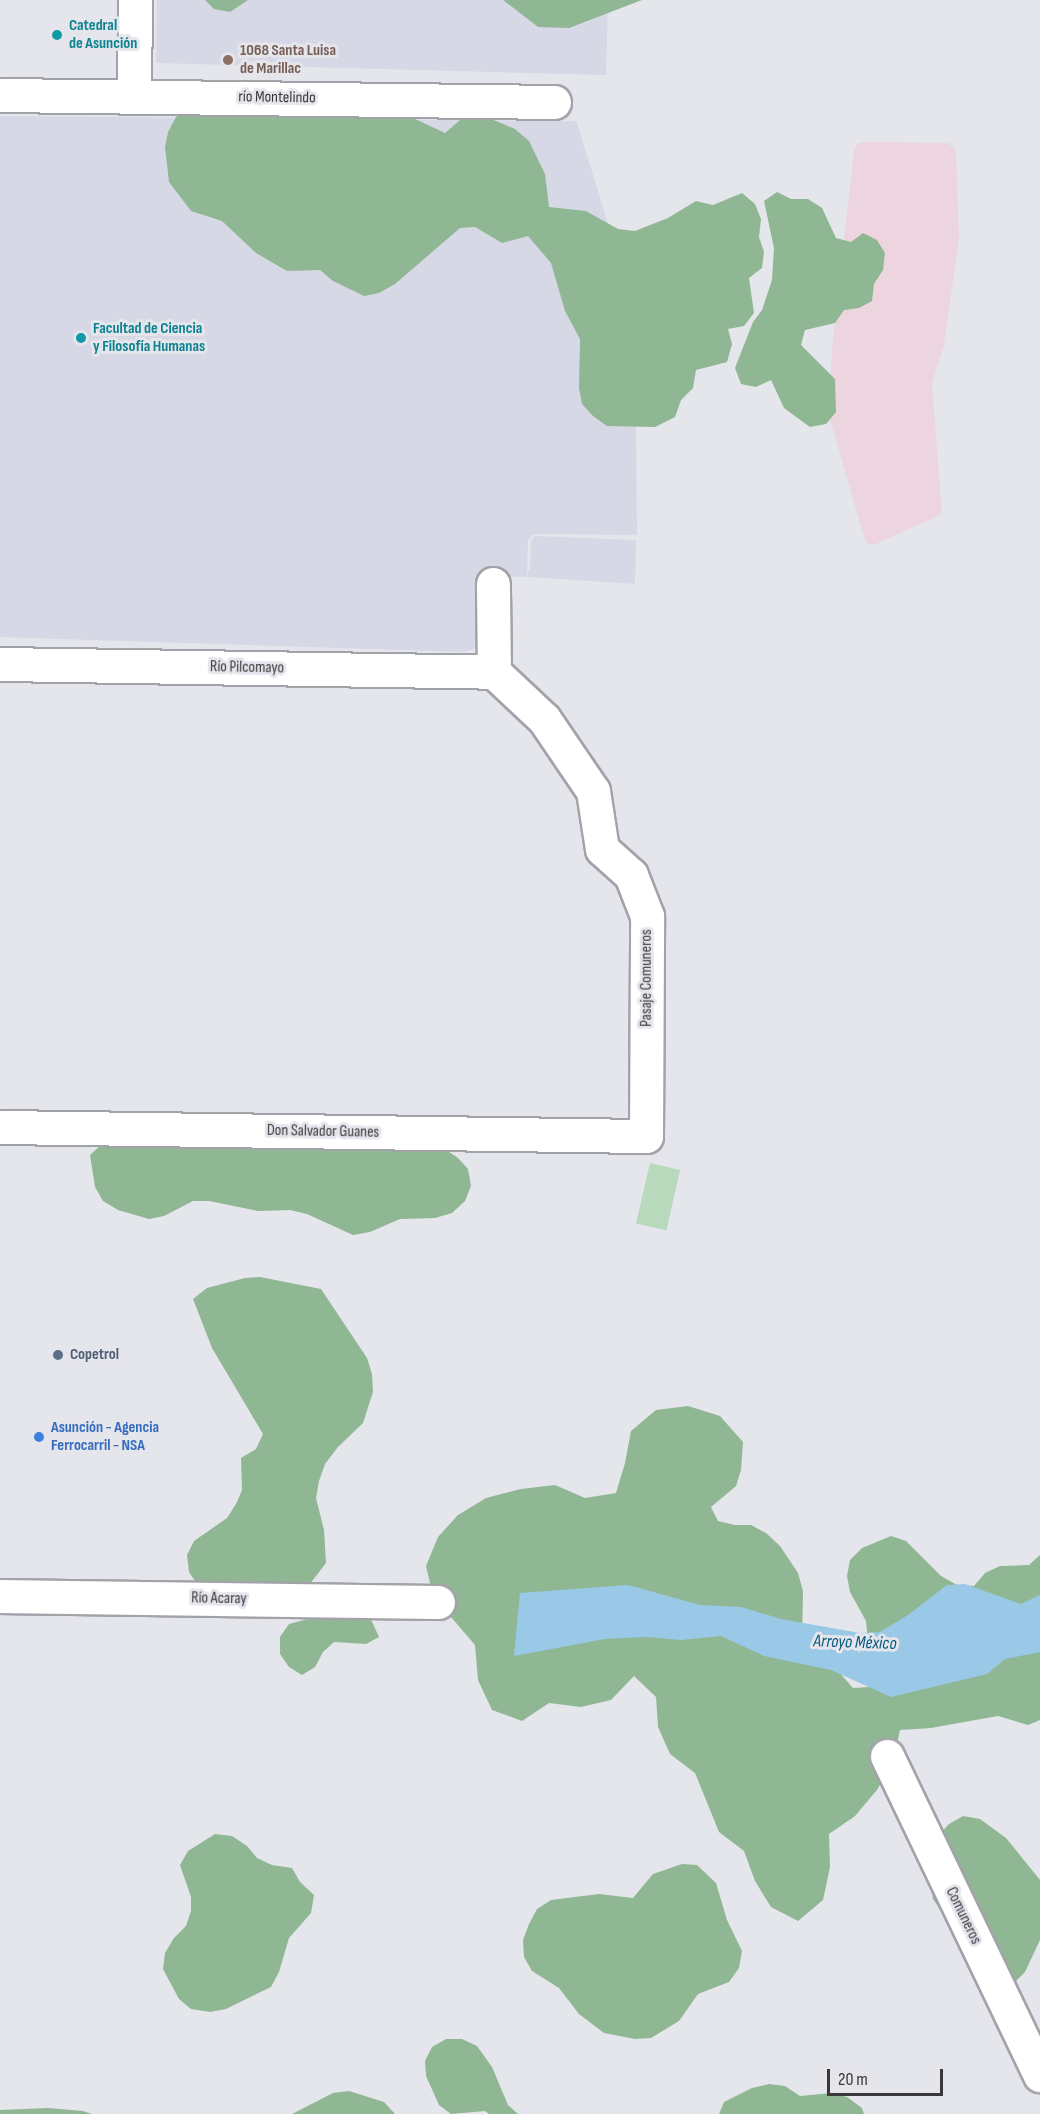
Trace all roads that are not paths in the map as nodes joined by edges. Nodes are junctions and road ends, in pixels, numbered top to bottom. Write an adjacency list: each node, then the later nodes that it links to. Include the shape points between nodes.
1 (135, 0): 3 (street)
2 (0, 95): 3 (street, río Montelindo)
3 (134, 96): 4 (street, río Montelindo)
4 (554, 102)
5 (493, 584): 7 (street)
6 (0, 664): 7 (street, Río Pilcomayo)
7 (494, 672): 9 (street, Pasaje Comuneros, via 544,719 593,791 602,849 631,875 647,916)
8 (0, 1126): 9 (street, Don Salvador Guanes)
9 (646, 1136)
10 (0, 1596): 11 (street, Río Acaray)
11 (438, 1602)
12 (887, 1756): 13 (street, Comuneros)
13 (1040, 2075)

